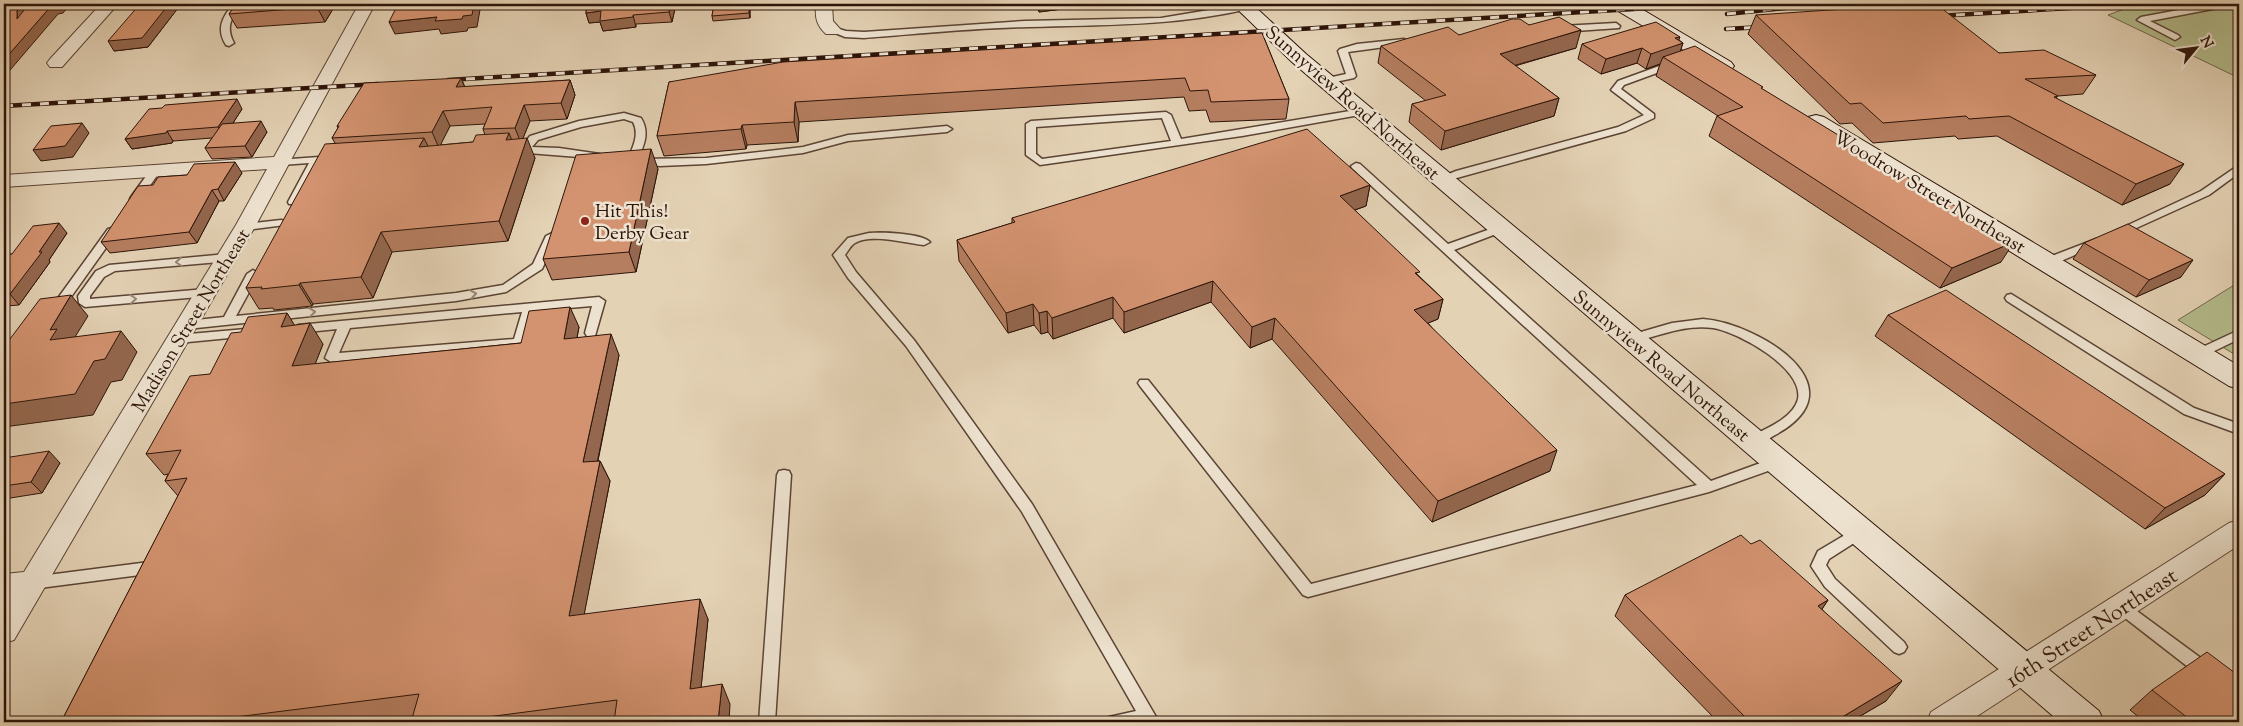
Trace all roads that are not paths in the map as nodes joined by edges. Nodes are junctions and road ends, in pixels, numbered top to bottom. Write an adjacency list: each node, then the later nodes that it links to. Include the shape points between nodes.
1 (110, 4): 14 (street)
2 (237, 4): 12 (lane, via 223,29)
3 (367, 4): 26 (street, Madison Street Northeast)
4 (824, 4): 8 (street, via 823,18)
5 (2223, 4): 10 (lane, via 2141,20)
6 (1243, 5): 8 (lane, via 1212,14 1161,21 1025,24 864,35); 16 (main road, Sunnyview Road Northeast)
7 (1618, 15): 9 (lane); 13 (main road)
8 (832, 30)
9 (1549, 30)
10 (2175, 37)
11 (1416, 41): 16 (lane, via 1343,51 1351,76)
12 (228, 43)
13 (1692, 58): 15 (main road); 30 (lane, via 1621,83 1616,90 1651,116 1622,129)
14 (56, 63)
15 (1743, 77)
16 (1326, 81): 17 (main road, Sunnyview Road Northeast)
17 (1362, 112): 20 (lane, via 1288,127); 30 (main road, Sunnyview Road Northeast)
18 (1799, 112): 42 (main road, Woodrow Street Northeast)
19 (947, 129): 21 (lane, via 848,138 802,150 660,163 628,161 641,141 641,128 636,120 624,116 548,133 534,138)
20 (1177, 143): 20 (lane, via 1040,162 1031,155 1031,124 1166,115)
21 (526, 148): 22 (lane); 24 (lane, via 582,159)
22 (507, 149)
23 (345, 158): 25 (lane)
24 (609, 158)
25 (316, 160): 26 (lane); 33 (lane)
26 (281, 162): 29 (street); 35 (street, Madison Street Northeast)
27 (1356, 166): 40 (lane)
28 (2239, 168): 42 (lane, via 2205,193)
29 (156, 170): 31 (street); 32 (lane)
30 (1442, 179): 37 (main road, Sunnyview Road Northeast)
31 (8, 185)
32 (128, 209)
33 (281, 223): 35 (lane); 38 (lane)
34 (116, 225): 47 (lane)
35 (245, 227): 41 (street, Madison Street Northeast)
36 (556, 228): 48 (lane, one-way to 36, via 456,297 506,288 538,266)
37 (1500, 229): 40 (lane); 55 (main road, Sunnyview Road Northeast)
38 (272, 239)
39 (924, 242): 77 (lane, via 868,237 851,241 839,255 910,343 1027,508)
40 (1446, 249): 63 (lane)
41 (227, 258): 44 (street, Madison Street Northeast); 44 (lane, one-way to 44, via 113,268 100,274 84,296 85,303)
42 (2048, 262): 56 (main road, Woodrow Street Northeast)
43 (259, 264): 48 (lane)
44 (206, 292): 51 (street, Madison Street Northeast)
45 (2011, 298): 59 (lane, via 2189,410)
46 (529, 307): 49 (lane); 49 (lane, via 519,343 331,358); 53 (lane, via 599,301)
47 (49, 319)
48 (228, 320): 51 (lane)
49 (345, 325): 50 (lane)
50 (286, 330)
51 (183, 332): 52 (lane); 66 (street, Madison Street Northeast)
52 (257, 332)
53 (591, 333)
54 (2239, 334): 56 (lane)
55 (1631, 339): 60 (main road, Sunnyview Road Northeast); 60 (lane, via 1686,324 1714,324 1752,337 1786,362 1803,384 1804,398 1793,417)
56 (2198, 354): 57 (main road, Woodrow Street Northeast)
57 (2239, 379)
58 (1144, 383): 63 (lane, via 1308,592)
59 (2239, 428)
60 (1752, 441): 61 (main road, Sunnyview Road Northeast)
61 (1777, 462): 63 (lane); 64 (main road, Sunnyview Road Northeast)
62 (784, 475): 75 (lane)
63 (1709, 487)
64 (1860, 532): 71 (lane, via 1823,555 1818,566 1830,583); 72 (main road, Sunnyview Road Northeast)
65 (2239, 532): 69 (street, 16th Street Northeast)
66 (32, 583): 67 (lane, via 150,568); 68 (street); 70 (street, Madison Street Northeast)
67 (140, 585)
68 (4, 586)
69 (2121, 607): 72 (street, 16th Street Northeast); 73 (lane)
70 (4, 631)
71 (1899, 647)
72 (2023, 670): 74 (street, 16th Street Northeast); 78 (main road, Sunnyview Road Northeast)
73 (2218, 680)
74 (1949, 721)
75 (767, 722)
76 (1115, 722): 77 (lane, via 1142,718)
77 (1151, 722)
78 (2086, 722)

